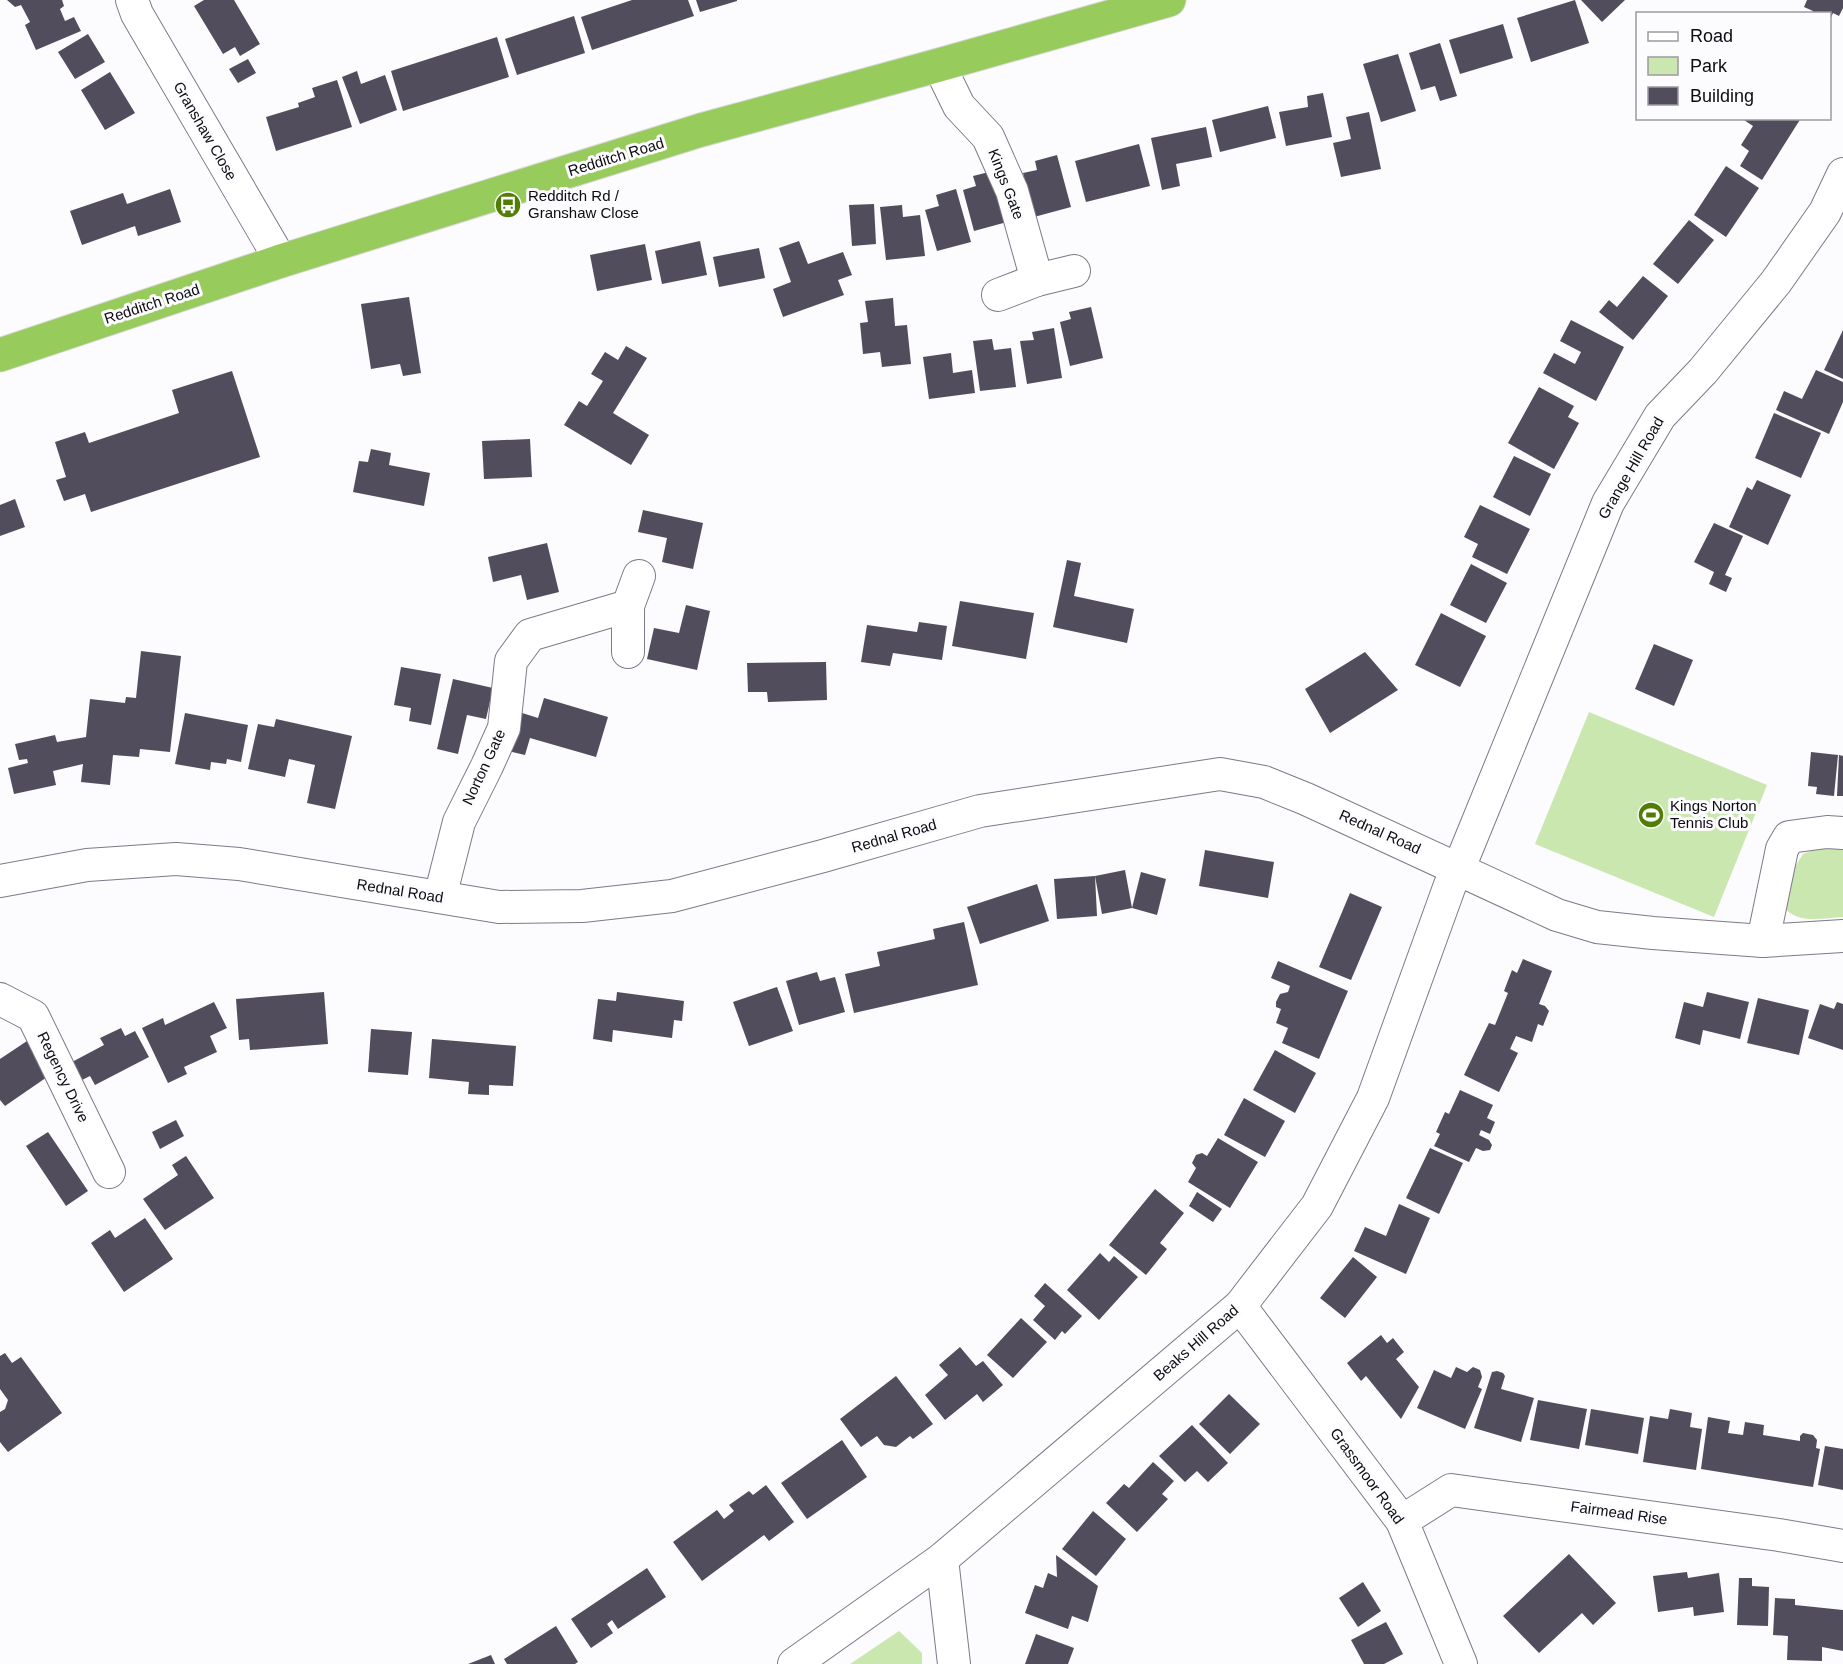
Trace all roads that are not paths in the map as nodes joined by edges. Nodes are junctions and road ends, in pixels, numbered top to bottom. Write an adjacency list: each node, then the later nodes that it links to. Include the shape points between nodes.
1 (1168, 0): 3 (highway, Redditch Road)
2 (131, 5): 5 (street, Granshaw Close)
3 (939, 65): 5 (highway, Redditch Road, via 701,130); 7 (street, Kings Gate, via 959,106 993,148 1012,191)
4 (1843, 174): 14 (street, Grange Hill Road, via 1825,212 1776,282 1703,371 1660,416 1608,503)
5 (281, 261): 9 (highway, Redditch Road)
6 (1074, 271): 7 (street)
7 (1037, 280): 8 (street)
8 (998, 295)
9 (0, 355)
10 (639, 576): 11 (street)
11 (628, 606): 12 (street); 16 (street, Norton Gate, via 530,635 511,661 504,728 459,822)
12 (628, 652)
13 (1843, 833): 18 (street, via 1790,837 1782,849)
14 (1459, 868): 16 (street, Rednal Road, via 1285,790 1220,774 981,811 672,896 582,906 499,907); 18 (street, Rednal Road, via 1557,915 1597,927); 21 (street, Beaks Hill Road, via 1372,1098 1317,1206)
15 (0, 881): 16 (street, Rednal Road, via 87,865 176,859 239,864)
16 (440, 897)
17 (1843, 936): 18 (street, Rednal Road)
18 (1763, 941)
19 (0, 999): 20 (street, Regency Drive, via 33,1016)
20 (109, 1172)
21 (1240, 1306): 22 (street, Grassmoor Road); 24 (street, Beaks Hill Road)
22 (1402, 1521): 23 (street, Fairmead Rise, via 1451,1490); 27 (street, Grassmoor Road)
23 (1843, 1546)
24 (942, 1559): 25 (street, Beaks Hill Road); 26 (street)
25 (794, 1664)
26 (954, 1664)
27 (1461, 1664)

